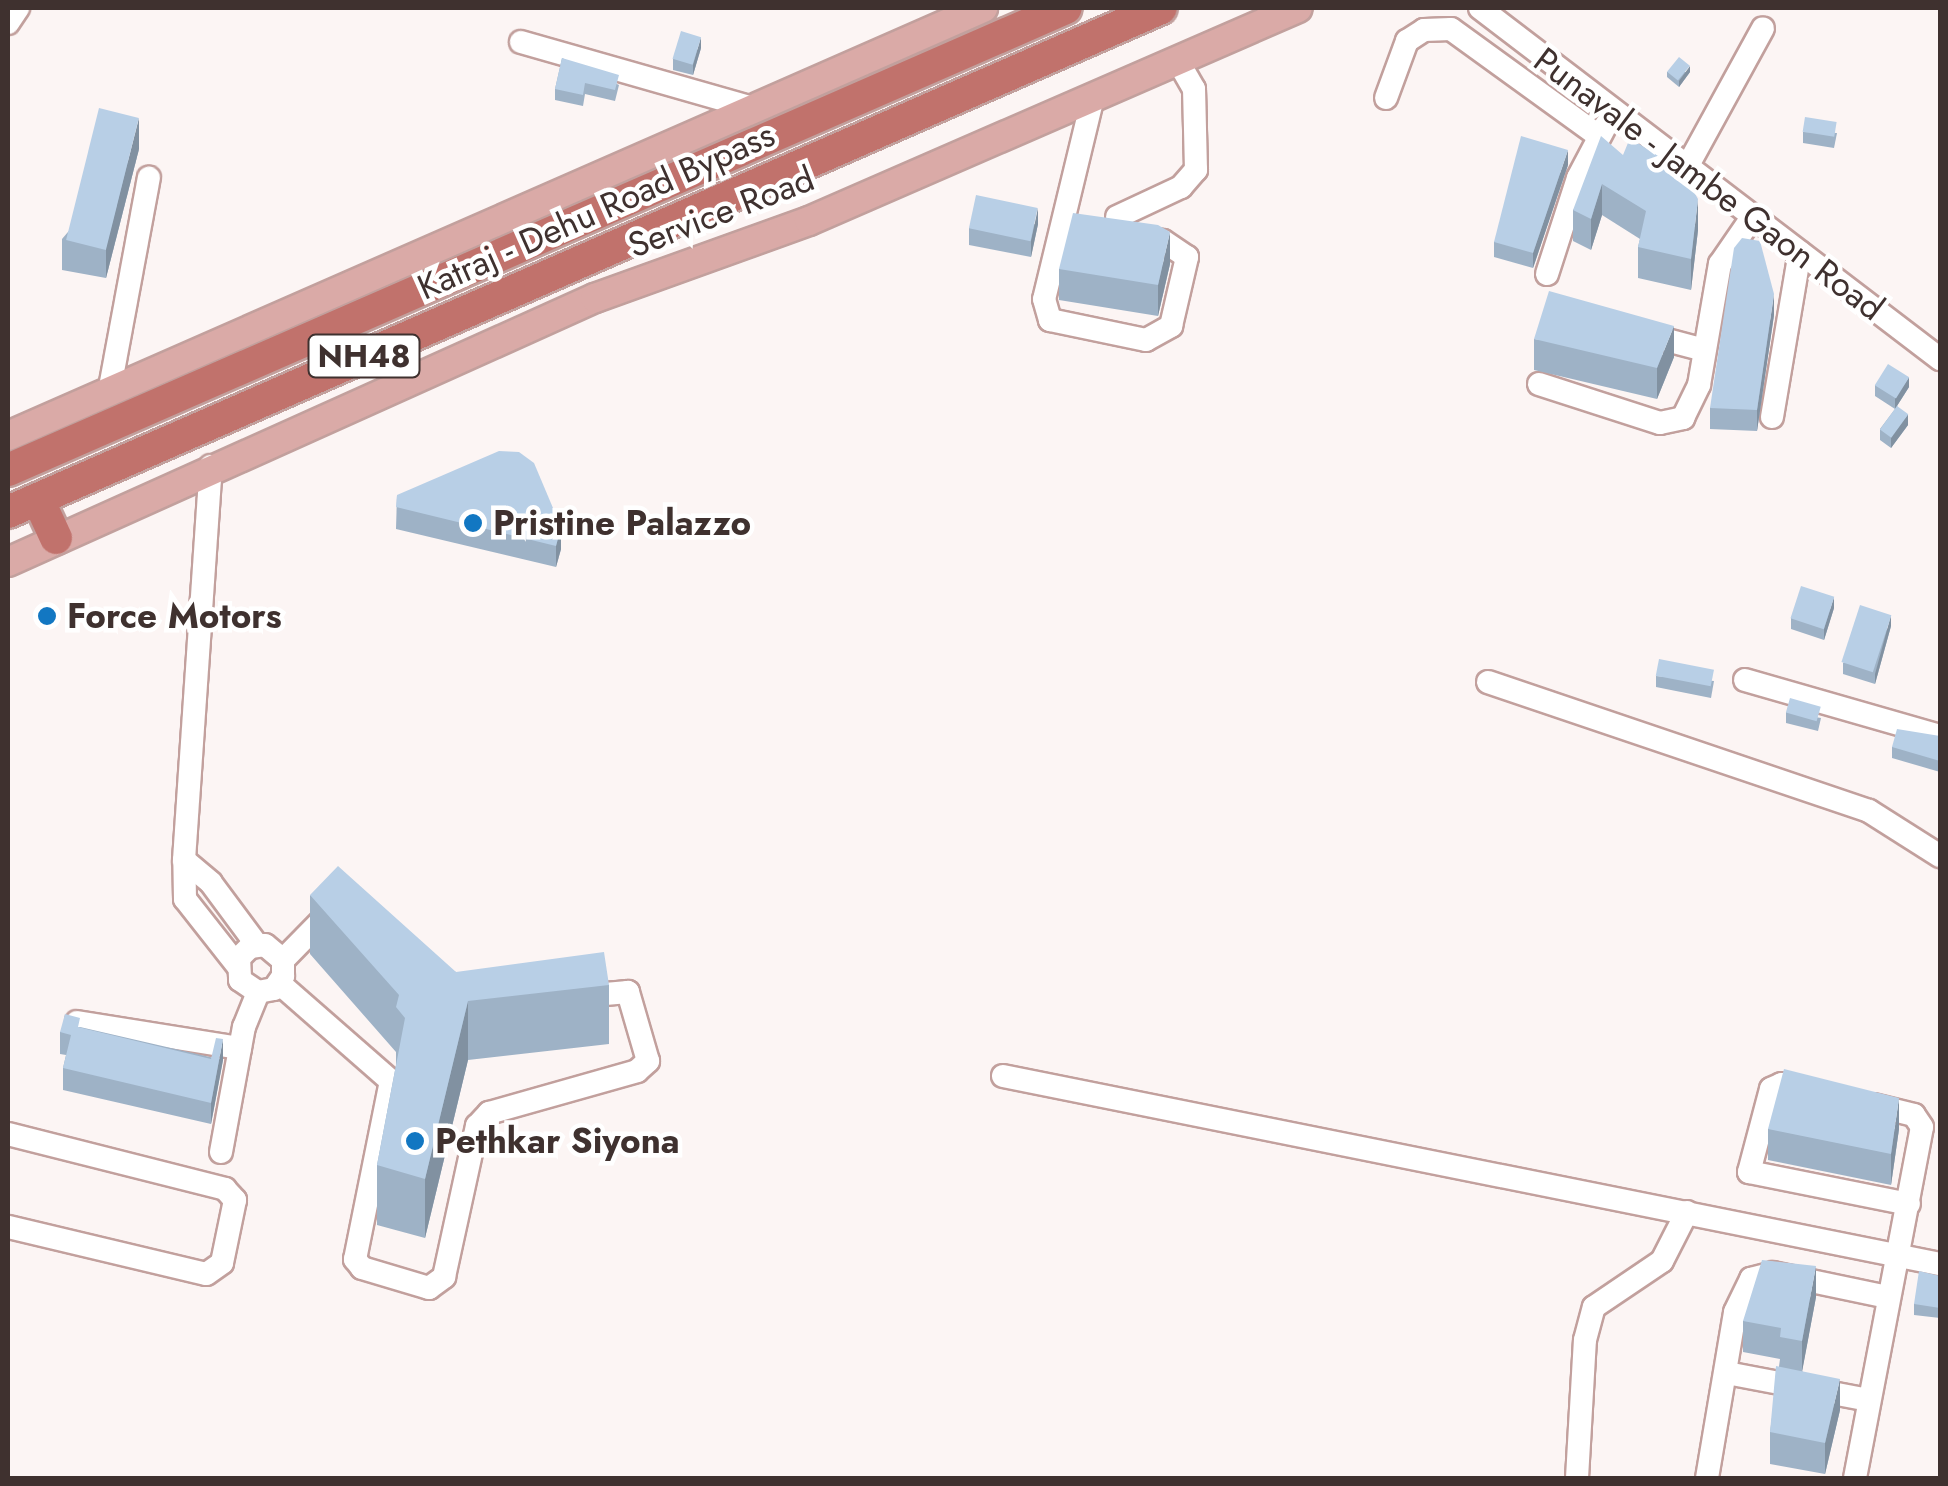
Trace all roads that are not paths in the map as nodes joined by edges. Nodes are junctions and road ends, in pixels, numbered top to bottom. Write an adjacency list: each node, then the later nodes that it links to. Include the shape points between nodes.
1 (18, 8): 7 (street)
2 (983, 8): 13 (main road)
3 (1066, 8): 31 (highway, Katraj - Dehu Road Bypass / NH48)
4 (1161, 8): 32 (highway, Katraj - Dehu Road Bypass / NH48)
5 (1298, 8): 10 (main road, Service Road)
6 (1480, 8): 14 (street, Punavale - Jambe Gaon Road)
7 (8, 23)
8 (1763, 28): 16 (street)
9 (521, 42): 13 (street)
10 (1177, 60): 11 (main road, Service Road); 18 (street, via 1194,89 1196,170 1181,186)
11 (1094, 97): 20 (street); 30 (main road, Service Road, via 808,221 595,298)
12 (1386, 98): 15 (street, via 1407,41 1424,30 1451,29)
13 (756, 109): 27 (main road)
14 (1614, 112): 15 (street); 16 (street, Punavale - Jambe Gaon Road)
15 (1600, 136): 22 (street, via 1578,178)
16 (1687, 166): 19 (street, Punavale - Jambe Gaon Road)
17 (149, 178): 27 (street)
18 (1117, 216)
19 (1753, 216): 21 (street, Punavale - Jambe Gaon Road); 24 (street, via 1720,264)
20 (1080, 229): 20 (street, via 1044,299 1050,320 1146,340 1171,326 1187,257 1163,242)
21 (1800, 252): 25 (street, Punavale - Jambe Gaon Road); 28 (street)
22 (1546, 274)
23 (1613, 326): 24 (street)
24 (1704, 350): 26 (street, via 1691,408 1672,423)
25 (1940, 359)
26 (1539, 384)
27 (108, 393): 29 (main road)
28 (1772, 417)
29 (8, 436)
30 (211, 466): 34 (main road, Service Road); 40 (street)
31 (8, 470)
32 (38, 499): 33 (highway, Katraj - Dehu Road Bypass / NH48); 34 (highway)
33 (8, 512)
34 (56, 538): 35 (main road, Service Road)
35 (8, 562)
36 (1745, 680): 38 (street)
37 (1488, 682): 39 (street, via 1869,812)
38 (1940, 736)
39 (1940, 856)
40 (184, 860): 42 (street, via 211,882); 43 (street, via 185,899)
41 (356, 921): 44 (street, via 343,909 330,912)
42 (256, 945): 43 (street); 44 (street, via 272,948)
43 (237, 965): 44 (street, via 240,980)
44 (274, 979): 45 (street, via 391,1081 355,1258 362,1268 429,1288 444,1277 477,1126 489,1113 636,1072 648,1061 628,992); 47 (street)
45 (564, 1000)
46 (77, 1022): 47 (street)
47 (240, 1048): 50 (street)
48 (1003, 1076): 52 (street)
49 (8, 1134): 53 (street, via 225,1188 236,1211 222,1263 206,1274)
50 (221, 1152)
51 (1910, 1204): 51 (street, via 1920,1119 1775,1085 1749,1172); 54 (street)
52 (1687, 1212): 54 (street); 59 (street, via 1662,1261 1594,1308 1585,1340)
53 (8, 1227)
54 (1896, 1254): 55 (street); 56 (street)
55 (1940, 1264)
56 (1888, 1297): 57 (street, via 1760,1274 1740,1293); 58 (street)
57 (1727, 1374): 58 (street); 60 (street)
58 (1868, 1400): 61 (street)
59 (1577, 1478)
60 (1707, 1478)
61 (1855, 1478)

